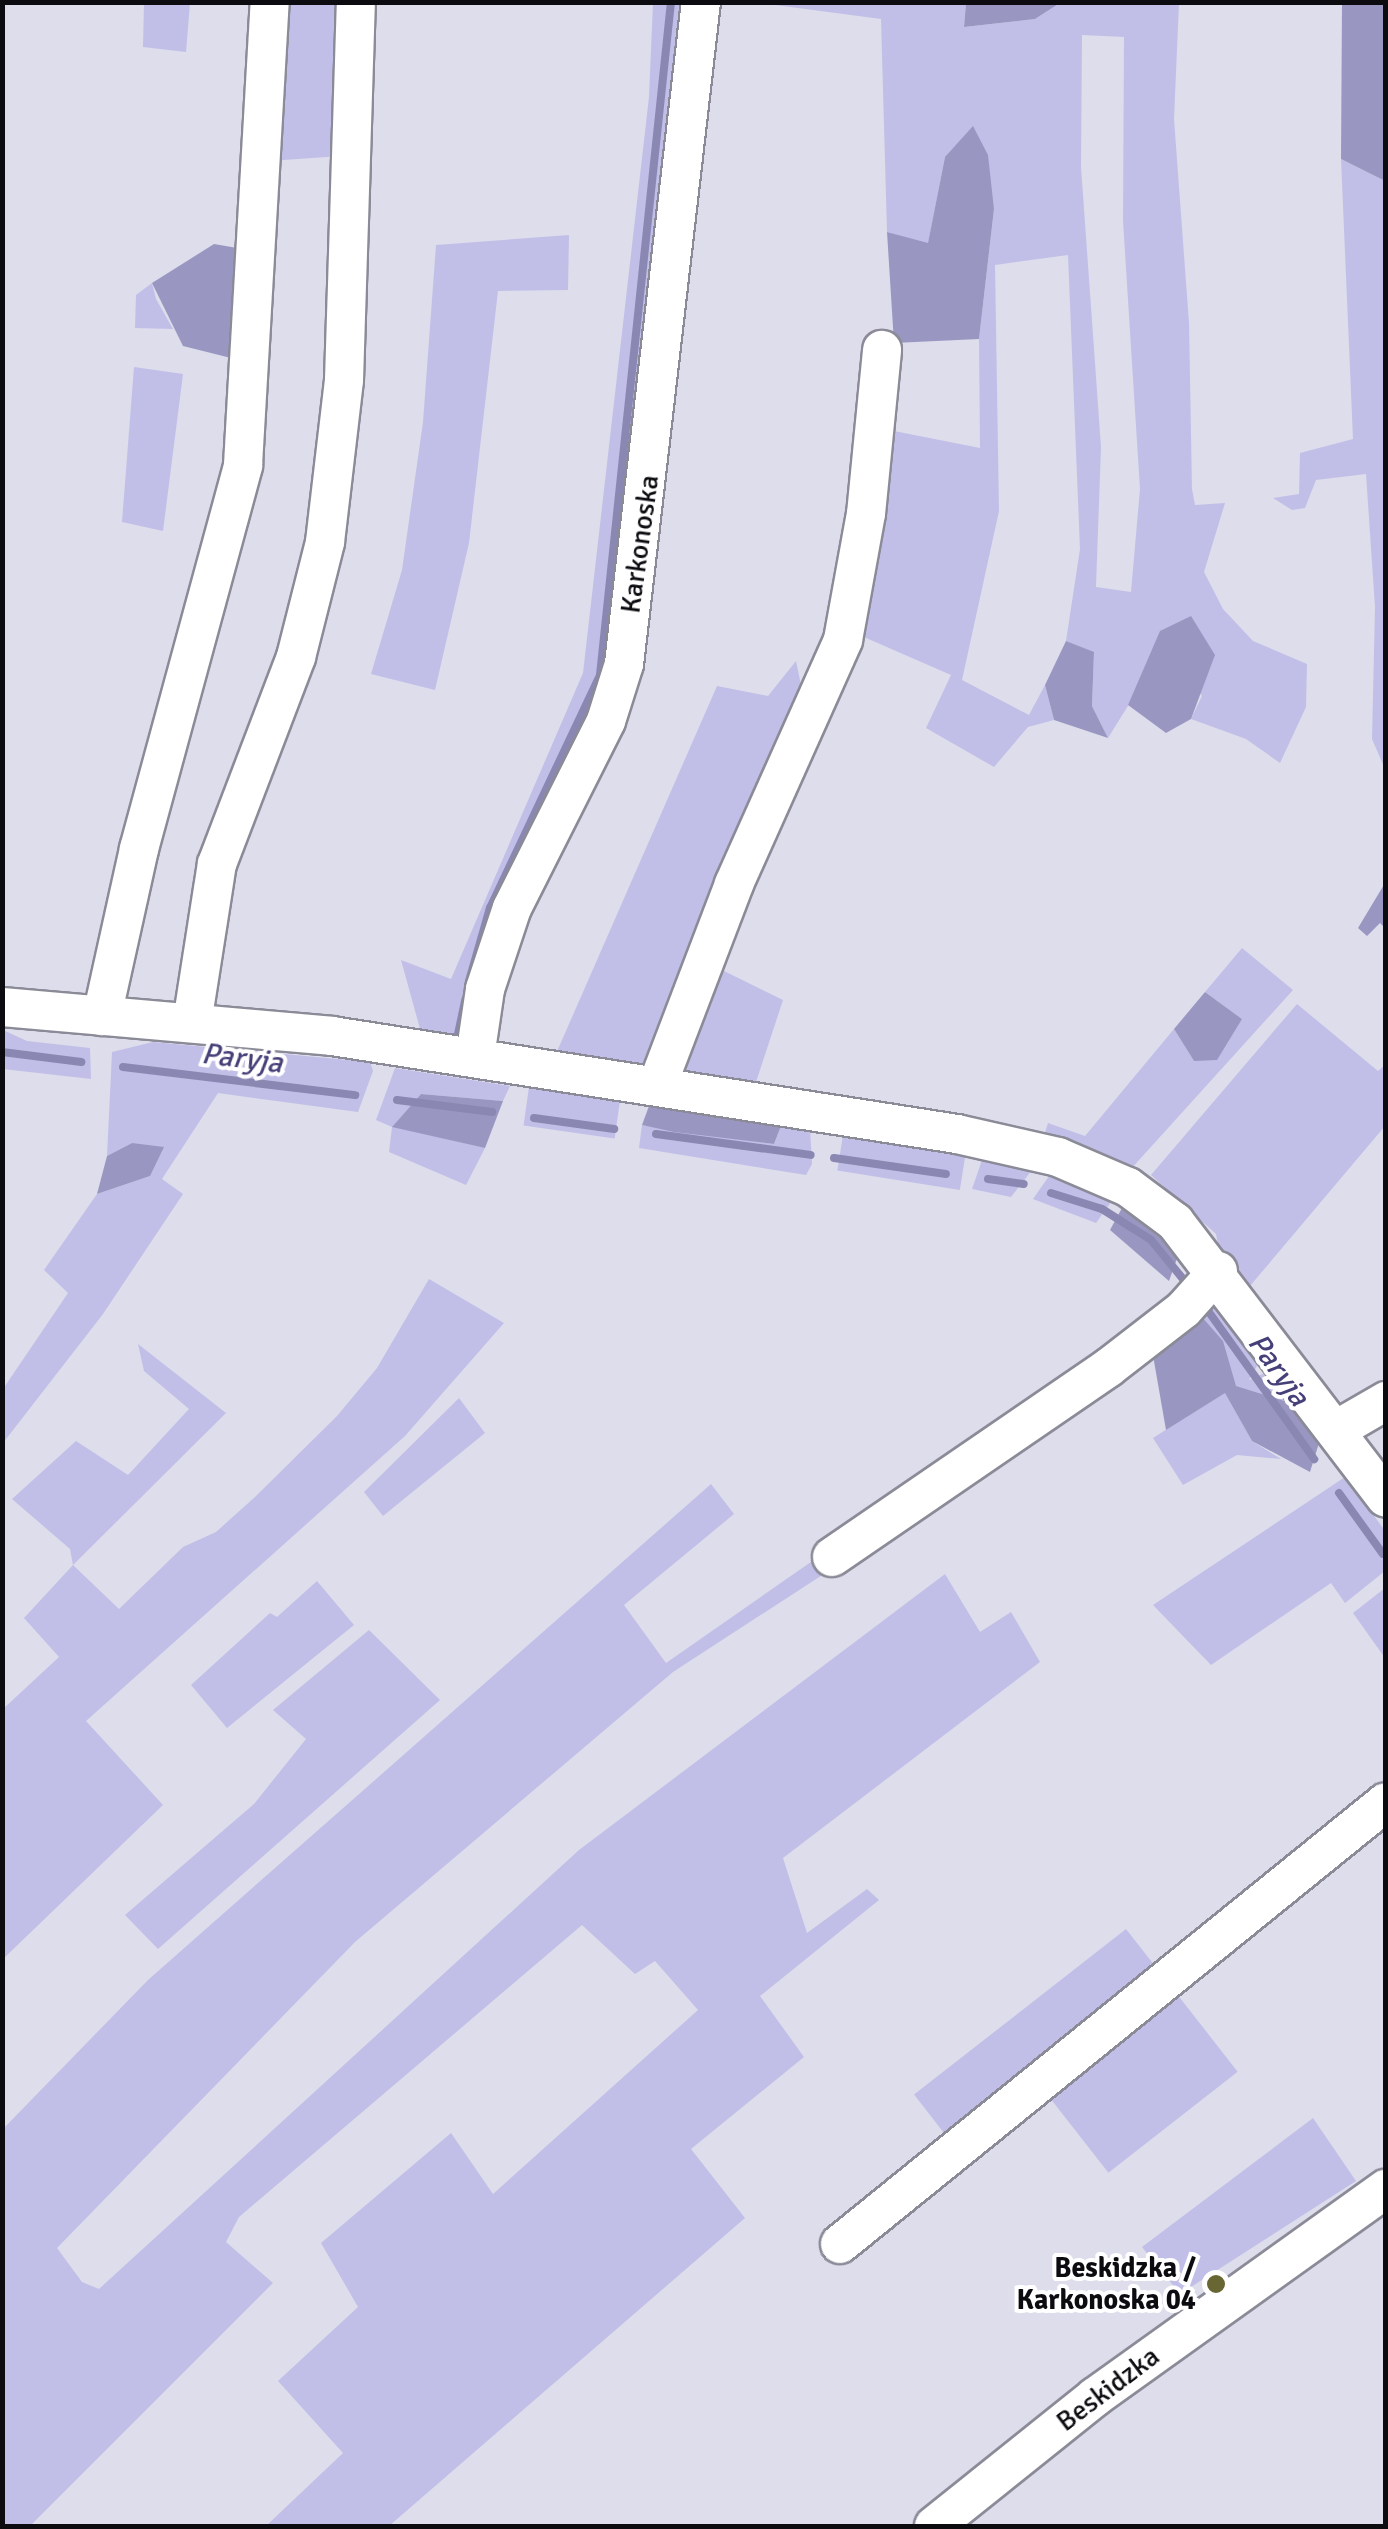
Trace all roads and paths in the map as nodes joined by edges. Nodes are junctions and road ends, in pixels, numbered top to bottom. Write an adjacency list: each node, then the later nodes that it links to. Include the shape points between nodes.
1 (270, 2): 6 (street, via 243,465 139,849)
2 (356, 2): 7 (street, via 344,380 325,542 296,656 217,864)
3 (702, 2): 8 (street, Karkonoska, via 624,664 606,721 512,908 485,989)
4 (882, 350): 9 (street, via 866,514 843,640 734,884)
5 (2, 1007): 6 (street)
6 (102, 1016): 7 (street)
7 (192, 1023): 8 (street)
8 (474, 1057): 9 (street)
9 (657, 1086): 10 (street, via 957,1134 1058,1157 1142,1195)
10 (1218, 1271): 12 (street); 14 (street, via 1184,1309 1108,1368)
11 (1386, 1401): 12 (street)
12 (1336, 1430): 13 (street)
13 (1386, 1498)
14 (832, 1557)
15 (1386, 1802): 17 (street)
16 (1386, 2189): 18 (street, Beskidzka, via 1095,2397)
17 (840, 2244)
18 (934, 2526)

